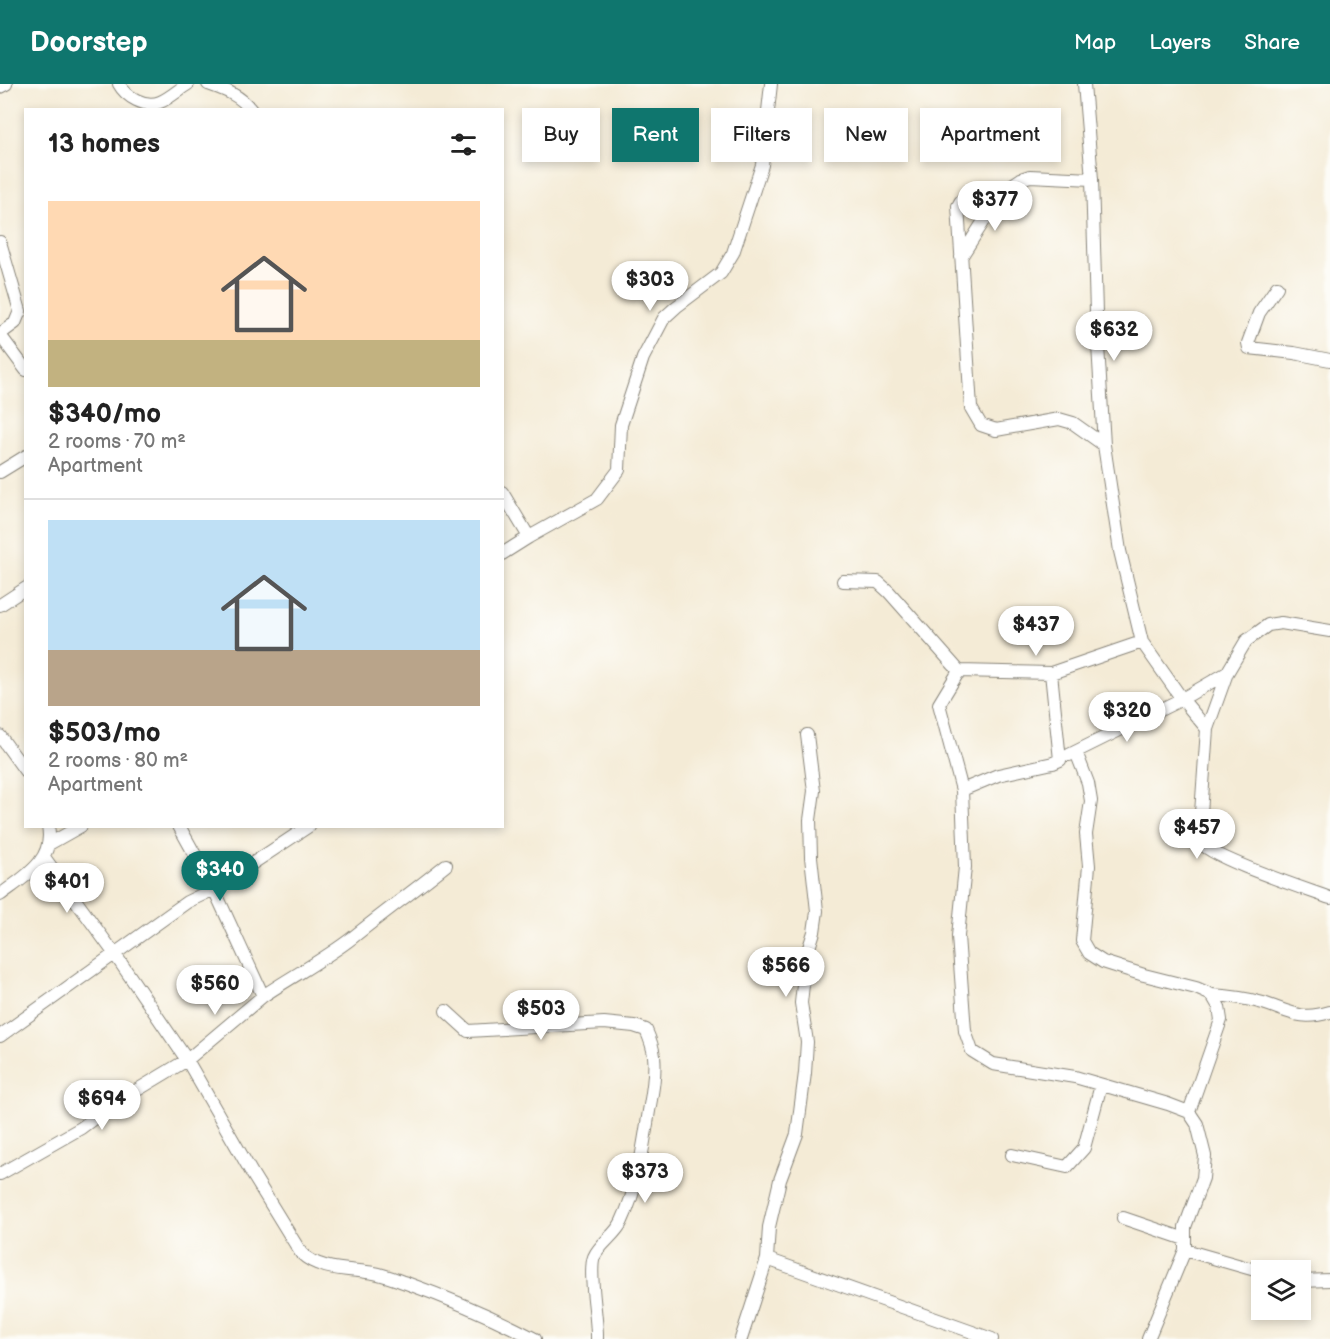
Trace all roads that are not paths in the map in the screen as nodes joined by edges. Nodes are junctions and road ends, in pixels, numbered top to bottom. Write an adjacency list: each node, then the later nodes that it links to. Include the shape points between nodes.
1 (6, 84): 7 (street)
2 (119, 84): 3 (street, via 132,98 147,104 159,102)
3 (188, 84)
4 (208, 84): 8 (street, via 230,91)
5 (771, 84): 21 (street, via 762,165 733,253 722,273 664,318 643,358 621,425 619,470 597,500)
6 (1084, 84): 9 (street)
7 (0, 87)
8 (250, 108)
9 (1092, 179): 10 (street, via 1030,176); 17 (street)
10 (1003, 190): 12 (street); 12 (street, via 969,194 961,199)
11 (0, 242): 14 (street, via 20,311 15,323)
12 (961, 257): 17 (street, via 971,408 981,425 996,430 1059,419 1073,423)
13 (1277, 287): 15 (street, via 1259,313 1248,348)
14 (0, 334): 16 (street)
15 (1330, 360)
16 (24, 367)
17 (1104, 445): 27 (street, via 1120,551)
18 (24, 457): 19 (street)
19 (0, 472)
20 (504, 495): 21 (street)
21 (528, 537): 22 (street)
22 (504, 553)
23 (843, 580): 28 (street, via 878,582)
24 (24, 589): 25 (street)
25 (0, 605)
26 (1330, 630): 30 (street, via 1281,623 1268,625 1246,641)
27 (1142, 642): 29 (street); 31 (street)
28 (959, 671): 29 (street); 39 (street, via 939,704)
29 (1052, 673): 37 (street)
30 (1227, 673): 31 (street); 32 (street)
31 (1182, 699): 32 (street); 36 (street)
32 (1207, 729): 49 (street, via 1199,841 1234,861)
33 (807, 735): 63 (street, via 814,791 810,820 817,911 806,957 801,1004 807,1042 806,1073 797,1134 780,1180 769,1227)
34 (0, 736): 35 (street)
35 (4, 749): 38 (street)
36 (1076, 752): 37 (street); 51 (street, via 1091,801 1082,941 1089,953 1104,962)
37 (1060, 760): 39 (street, via 998,775)
38 (24, 770)
39 (962, 790): 57 (street, via 965,867 958,936 965,1031 972,1051 993,1064)
40 (48, 828): 44 (street)
41 (77, 828): 44 (street)
42 (181, 828): 47 (street)
43 (306, 828): 47 (street)
44 (49, 844): 45 (street)
45 (44, 857): 48 (street); 50 (street)
46 (446, 865): 52 (street, via 351,939)
47 (214, 889): 50 (street, via 186,902); 52 (street)
48 (0, 895)
49 (1330, 898)
50 (114, 953): 55 (street); 56 (street)
51 (1212, 995): 54 (street, via 1241,997 1298,1016 1315,1017); 58 (street, via 1221,1020)
52 (262, 996): 56 (street)
53 (446, 1011): 68 (street, via 468,1031 604,1023 646,1030 655,1058 643,1151 620,1224 593,1259)
54 (1330, 1012)
55 (0, 1036)
56 (187, 1060): 60 (street); 67 (street, via 253,1176 309,1261 411,1285)
57 (1101, 1085): 58 (street); 59 (street, via 1084,1148 1067,1167)
58 (1189, 1112): 62 (street, via 1197,1124 1205,1156 1203,1178 1185,1227)
59 (1012, 1155)
60 (0, 1174)
61 (1123, 1218): 62 (street)
62 (1185, 1245): 64 (street); 71 (street)
63 (767, 1258): 69 (street); 70 (street)
64 (1251, 1268)
65 (1330, 1280): 66 (street)
66 (1311, 1281)
67 (535, 1339)
68 (597, 1339)
69 (741, 1339)
70 (992, 1339)
71 (1149, 1339)

